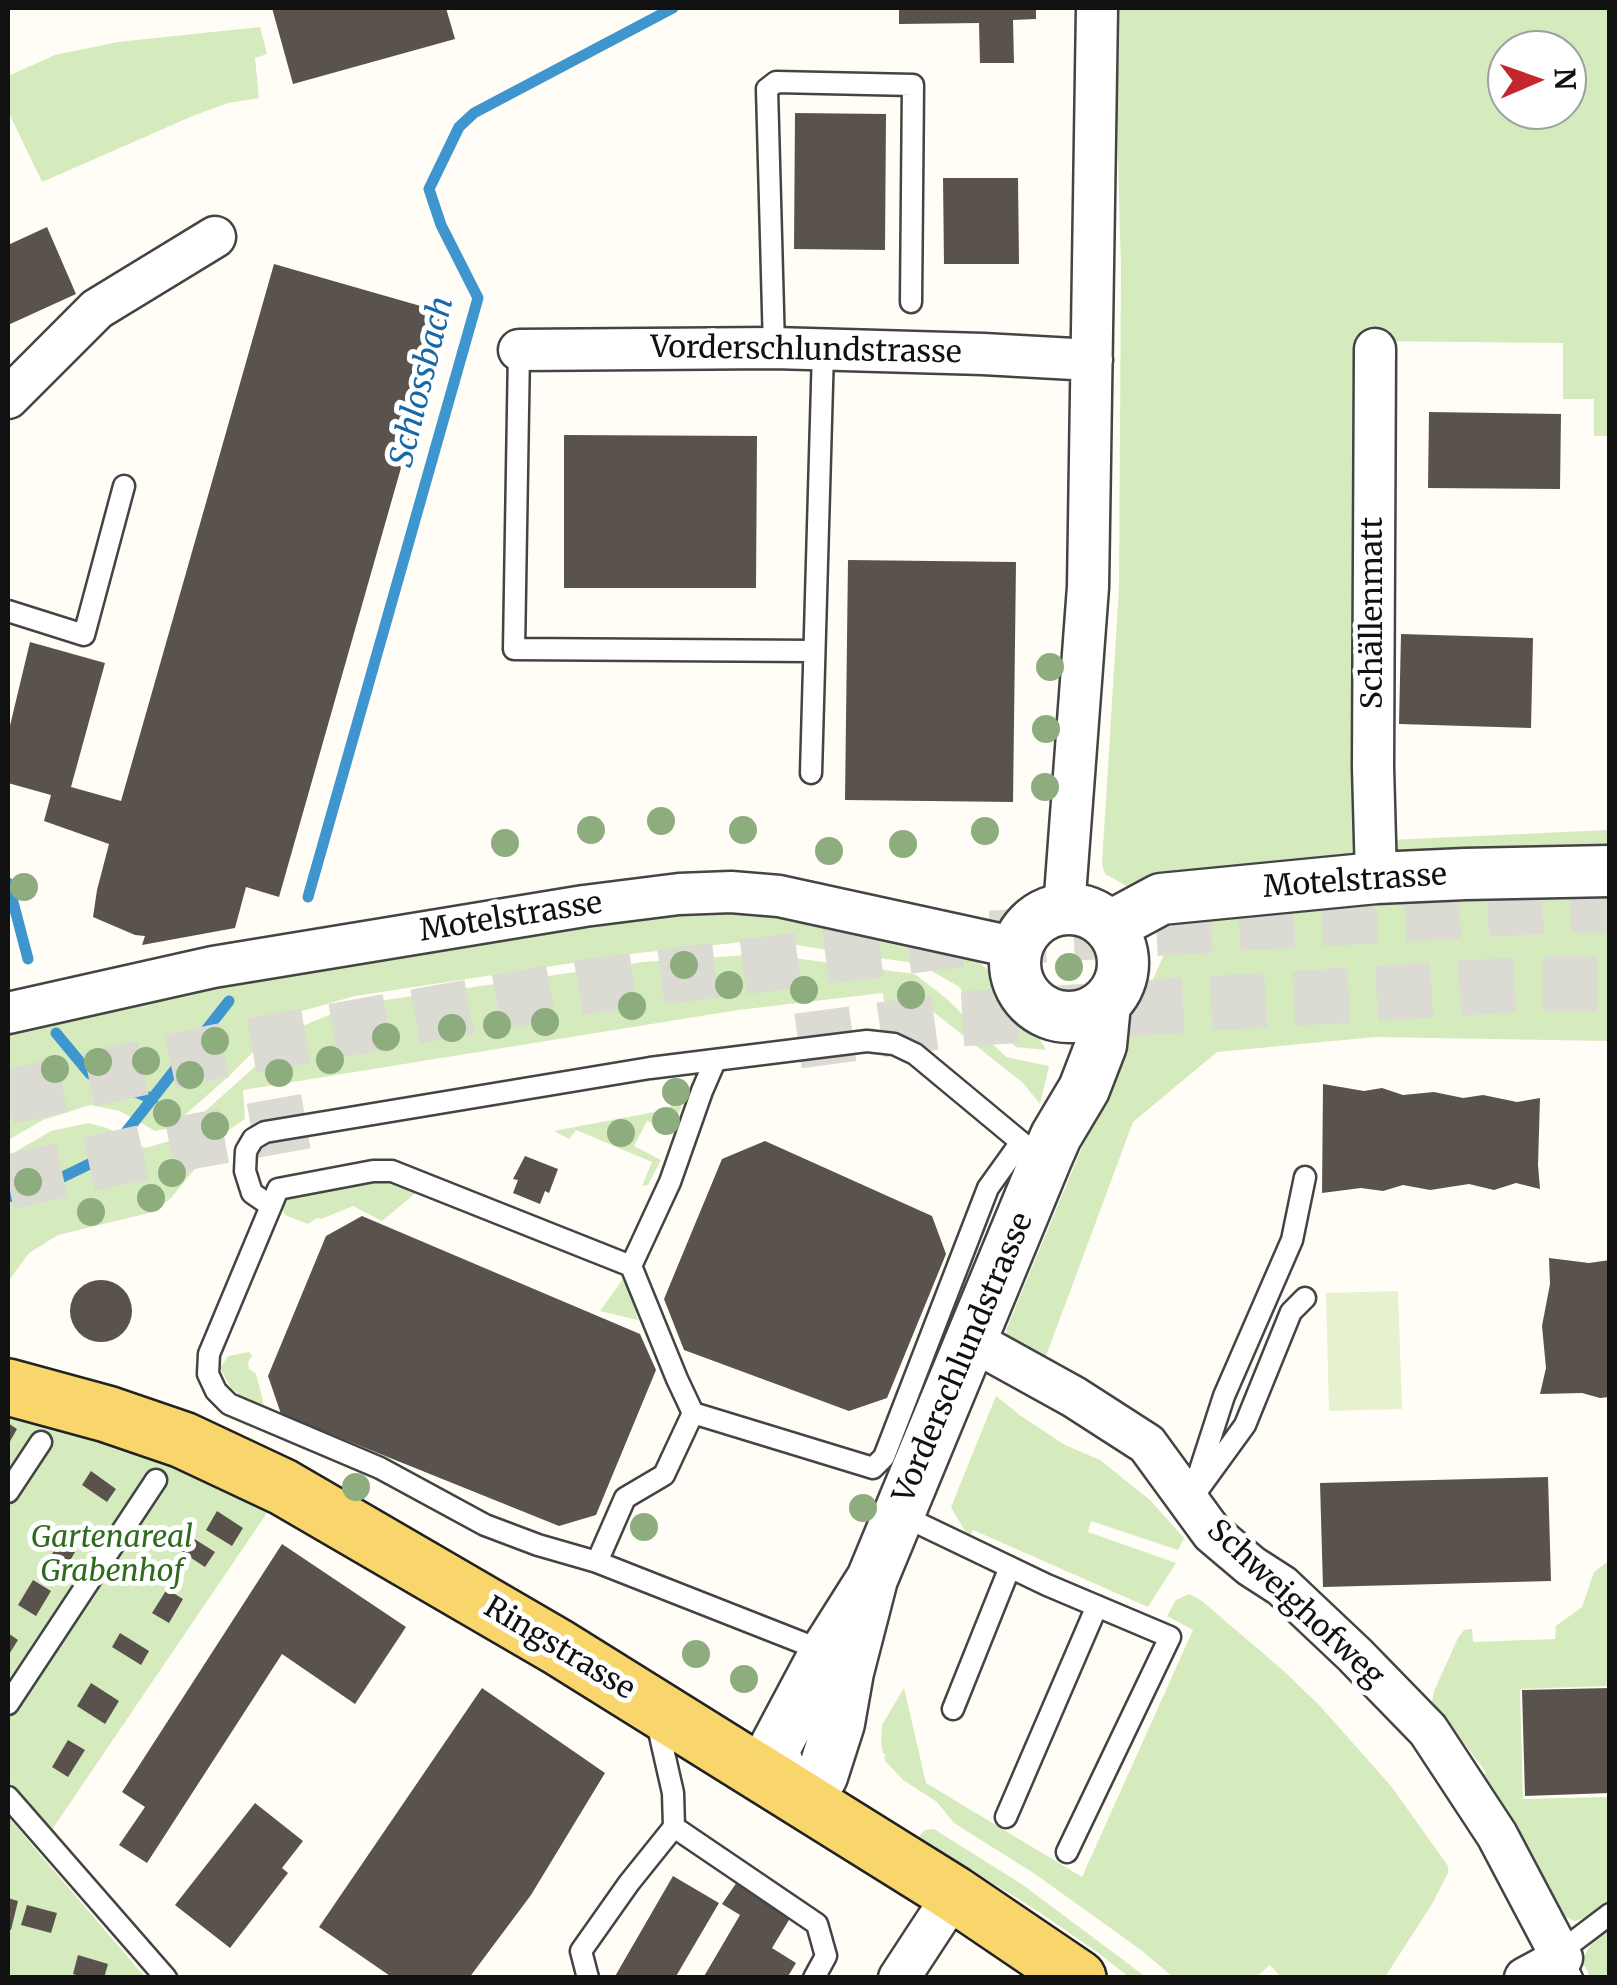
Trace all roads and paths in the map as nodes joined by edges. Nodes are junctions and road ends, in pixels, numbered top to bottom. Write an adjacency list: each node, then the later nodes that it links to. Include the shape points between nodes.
1 (1097, 8): 8 (street)
2 (215, 237): 9 (street, via 97,310)
3 (912, 302): 4 (lane, via 913,85 776,82 767,89)
4 (774, 348): 6 (street, Vorderschlundstrasse); 7 (street, Vorderschlundstrasse)
5 (1375, 349): 15 (street, Schällenmatt)
6 (520, 350): 12 (lane, via 514,649)
7 (823, 350): 8 (street, Vorderschlundstrasse); 12 (lane)
8 (1092, 360): 16 (street, via 1088,587)
9 (8, 398)
10 (124, 486): 11 (lane, via 84,635)
11 (8, 611)
12 (814, 651): 13 (lane)
13 (811, 773)
14 (1610, 872): 15 (street, Motelstrasse)
15 (1376, 878): 17 (street, Motelstrasse, via 1161,899)
16 (1064, 909): 17 (street, via 1081,910); 18 (street, via 1043,915)
17 (1109, 928): 19 (street, via 1118,941 1122,974)
18 (1017, 948): 20 (street, Motelstrasse, via 779,896 678,894 213,966); 21 (street, via 1022,990)
19 (1104, 1004): 21 (street, via 1090,1013); 23 (street, Vorderschlundstrasse, via 1100,1045 1084,1089)
20 (8, 1013)
21 (1056, 1016): 23 (street, Vorderschlundstrasse, via 1060,1080)
22 (715, 1061): 23 (lane, via 868,1041 894,1044); 25 (lane, via 265,1132 246,1151 246,1171 252,1193); 26 (lane)
23 (1041, 1146): 28 (street, Vorderschlundstrasse); 30 (lane, via 988,1188 884,1457 873,1468)
24 (1305, 1177): 34 (lane, Schweighofweg, via 1292,1240 1224,1396)
25 (271, 1206): 26 (lane, via 278,1189 392,1171); 36 (lane, via 209,1354 216,1391 229,1404 380,1468 485,1525)
26 (631, 1266): 30 (lane)
27 (1305, 1298): 34 (lane, via 1291,1312 1246,1425)
28 (971, 1340): 34 (street, Schweighofweg, via 1146,1444); 35 (street, Vorderschlundstrasse)
29 (8, 1387): 41 (main road, Ringstrasse, via 183,1440 283,1487)
30 (693, 1413): 36 (lane, via 664,1475 625,1498)
31 (41, 1442): 33 (lane)
32 (156, 1480): 40 (lane)
33 (8, 1492)
34 (1190, 1501): 50 (street, Schweighofweg, via 1212,1533 1282,1586 1428,1730 1497,1836)
35 (899, 1514): 37 (lane); 39 (street, Vorderschlundstrasse)
36 (597, 1562): 39 (lane, via 808,1645)
37 (1010, 1567): 38 (lane); 42 (lane)
38 (1097, 1606): 45 (lane); 47 (lane, via 1170,1637)
39 (836, 1664): 43 (street, Vorderschlundstrasse, via 839,1723 822,1776)
40 (8, 1704)
41 (652, 1706): 43 (main road, Ringstrasse); 46 (lane, via 673,1792)
42 (953, 1708)
43 (782, 1788): 48 (main road, Ringstrasse)
44 (8, 1797): 51 (lane)
45 (1006, 1818)
46 (674, 1827): 52 (lane, via 582,1951); 53 (lane, via 817,1924 826,1956)
47 (1067, 1852)
48 (954, 1894): 54 (street); 55 (main road, Ringstrasse)
49 (1610, 1914): 50 (lane, via 1574,1942)
50 (1567, 1968): 56 (street)
51 (166, 1978)
52 (588, 1978)
53 (814, 1978)
54 (899, 1978)
55 (1078, 1978)
56 (1526, 1978)

